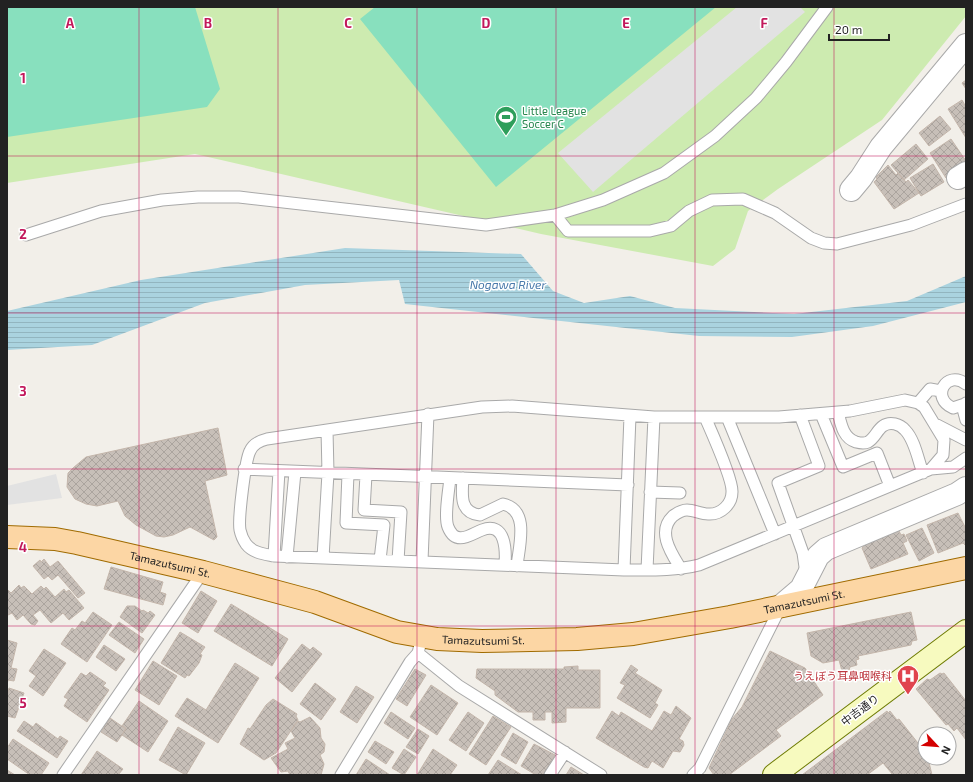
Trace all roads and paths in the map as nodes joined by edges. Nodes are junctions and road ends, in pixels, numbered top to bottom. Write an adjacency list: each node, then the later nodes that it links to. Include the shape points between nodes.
1 (827, 7): 5 (lane, via 756,98 715,136 664,173 603,200)
2 (966, 45): 3 (street, via 881,147)
3 (851, 190)
4 (966, 204): 5 (lane, via 911,225 837,244 811,238 775,214 743,199 712,200 689,211 671,226 650,231 568,231)
5 (555, 214): 6 (lane, via 486,225 240,197 198,197 162,200 101,212)
6 (26, 235)
7 (966, 384): 8 (lane, via 954,379 946,383)
8 (941, 391): 9 (lane, via 930,389); 10 (lane, via 942,399 948,406 957,408)
9 (918, 402): 11 (lane, via 905,400); 20 (lane, via 930,413)
10 (966, 404): 19 (lane, via 963,413)
11 (838, 412): 13 (lane); 26 (lane, via 845,434 851,440 864,444 883,426 900,425 908,433)
12 (428, 414): 15 (lane, via 482,406 505,406); 21 (lane); 31 (lane)
13 (821, 414): 14 (lane); 35 (lane, via 843,467 878,453)
14 (800, 415): 18 (lane); 39 (lane, via 819,466 778,483)
15 (630, 416): 16 (lane); 34 (lane)
16 (654, 417): 17 (lane); 37 (lane)
17 (705, 417): 18 (lane); 51 (lane, via 732,484 732,496 719,512 708,514 688,510 670,519 666,538)
18 (727, 417): 40 (lane)
19 (966, 420)
20 (937, 425): 22 (lane); 26 (lane, via 944,440 943,455)
21 (327, 430): 24 (lane, via 259,441 250,450); 28 (lane)
22 (966, 440)
23 (966, 458): 26 (lane, via 953,467)
24 (244, 470): 25 (lane); 42 (lane, via 240,530 251,549)
25 (279, 471): 27 (lane); 42 (lane)
26 (927, 471): 35 (lane)
27 (295, 472): 28 (lane); 43 (lane)
28 (328, 473): 29 (lane); 44 (lane)
29 (348, 474): 30 (lane); 45 (lane, via 346,523 384,525)
30 (366, 475): 31 (lane); 46 (lane, via 364,510 401,512)
31 (426, 478): 32 (lane); 47 (lane)
32 (450, 478): 33 (lane); 48 (lane, via 447,521 449,529 463,538 482,529 499,533 505,542)
33 (463, 478): 34 (lane); 49 (lane, via 462,502 468,511 480,515 503,504 517,512 520,524)
34 (628, 485): 52 (lane)
35 (890, 486): 39 (lane)
36 (966, 488): 55 (street, via 826,549 818,556)
37 (650, 492): 38 (lane); 53 (lane)
38 (680, 492)
39 (794, 526): 40 (lane); 55 (lane, via 803,553)
40 (775, 534): 51 (lane, via 699,565)
41 (7, 537): 54 (main road, Tamazutsumi St., via 55,539)
42 (274, 556): 43 (lane)
43 (288, 557): 44 (lane)
44 (323, 558): 45 (lane)
45 (380, 560): 46 (lane)
46 (398, 561): 47 (lane)
47 (422, 561): 48 (lane)
48 (505, 565): 49 (lane)
49 (517, 566): 52 (lane)
50 (966, 568): 56 (main road, Tamazutsumi St.)
51 (681, 569): 53 (lane)
52 (624, 570): 53 (lane)
53 (647, 570)
54 (203, 572): 58 (main road, Tamazutsumi St., via 314,602); 60 (lane)
55 (807, 579): 56 (street, via 801,589)
56 (781, 606): 58 (main road, Tamazutsumi St., via 640,633 577,639); 64 (lane, via 700,768)
57 (966, 631): 65 (street, 中吉通り)
58 (420, 645): 59 (lane, via 459,686); 61 (lane)
59 (565, 752): 62 (lane); 63 (lane)
60 (63, 775)
61 (341, 775)
62 (550, 775)
63 (601, 775)
64 (693, 775)
65 (774, 775)

